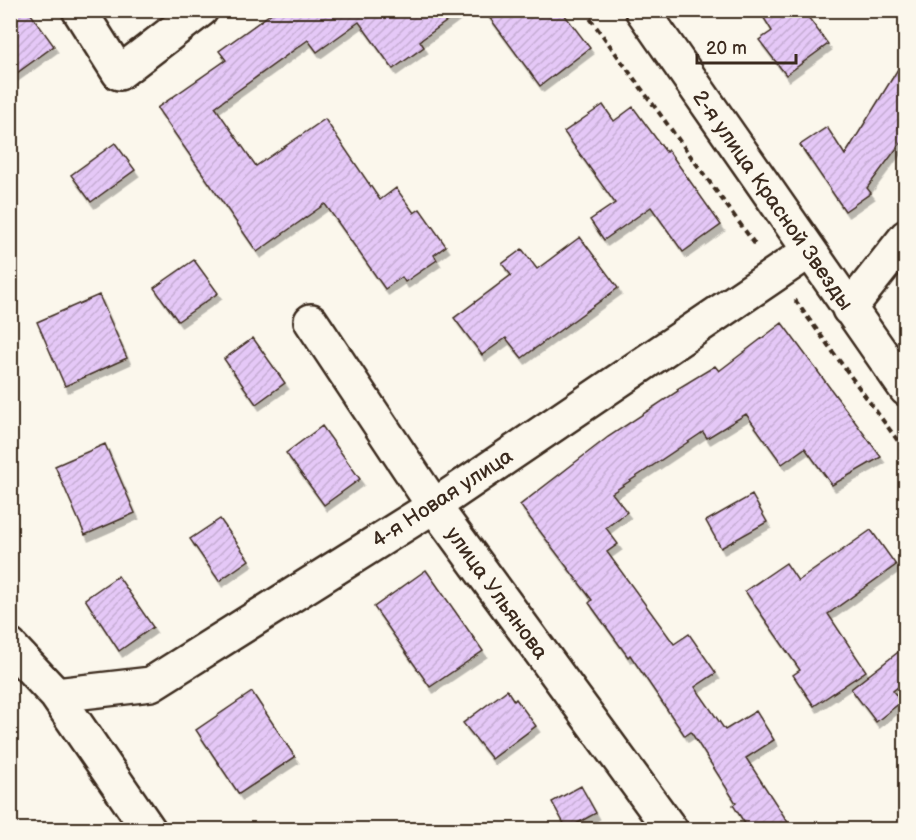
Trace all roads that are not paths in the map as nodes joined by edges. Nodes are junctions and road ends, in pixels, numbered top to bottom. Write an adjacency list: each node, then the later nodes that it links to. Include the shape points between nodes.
1 (79, 10): 2 (street, via 120,73)
2 (201, 10)
3 (642, 10): 5 (street, 2-я улица Красной Звезды)
4 (906, 237): 6 (street)
5 (808, 252): 6 (street, 2-я улица Красной Звезды); 9 (street, 4-я Новая улица)
6 (849, 309): 8 (street, 2-я улица Красной Звезды)
7 (310, 321): 9 (street, улица Ульянова)
8 (906, 389)
9 (434, 506): 11 (street, 4-я Новая улица, via 151,684); 13 (street, улица Ульянова)
10 (10, 646): 11 (street)
11 (56, 695): 12 (street)
12 (149, 830)
13 (671, 830)

